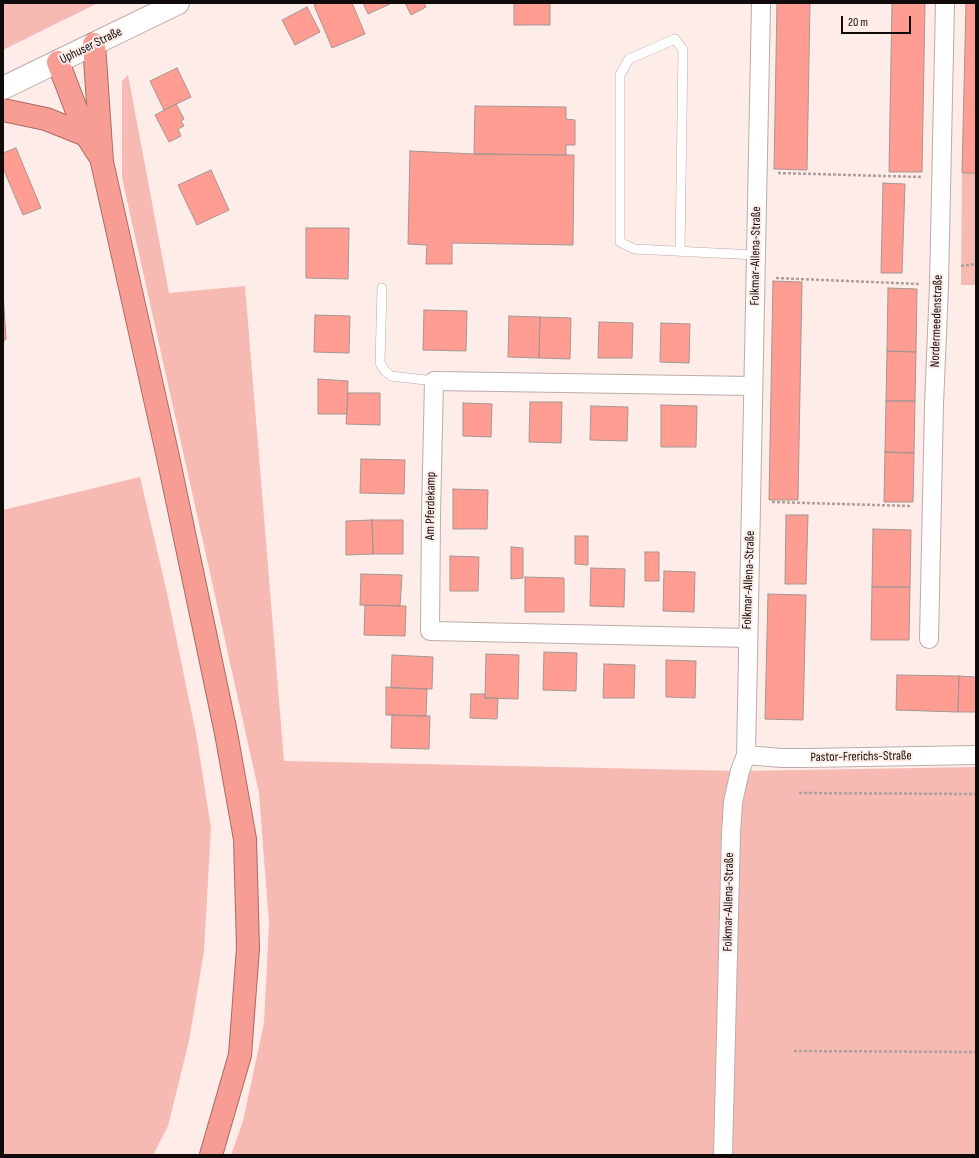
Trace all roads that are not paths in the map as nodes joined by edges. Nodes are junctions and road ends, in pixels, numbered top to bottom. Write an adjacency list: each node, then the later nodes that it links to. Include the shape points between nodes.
1 (178, 3): 4 (street, Uphuser Straße)
2 (761, 3): 11 (street, Folkmar-Allena-Straße)
3 (945, 3): 16 (street, Nordermeedenstraße)
4 (94, 44): 5 (street, Uphuser Straße); 9 (highway)
5 (58, 62): 6 (street, Uphuser Straße); 8 (highway)
6 (3, 88)
7 (3, 110): 8 (highway, via 46,119)
8 (86, 135): 9 (highway)
9 (102, 162): 19 (highway, via 170,465 226,733 245,839 248,948 240,1054)
10 (680, 251): 10 (lane, via 683,50 675,40 629,59 620,75 620,242 634,249); 11 (lane)
11 (756, 254): 14 (street, Folkmar-Allena-Straße)
12 (382, 288): 13 (lane, via 380,363 391,376)
13 (434, 382): 14 (street); 15 (street, Am Pferdekamp, via 430,630)
14 (753, 386): 15 (street, Folkmar-Allena-Straße)
15 (748, 638): 17 (street, Folkmar-Allena-Straße)
16 (930, 639)
17 (746, 755): 18 (street, Pastor-Frerichs-Straße, via 775,758); 20 (street, Folkmar-Allena-Straße, via 733,802 731,833)
18 (976, 755)
19 (211, 1155)
20 (723, 1155)

